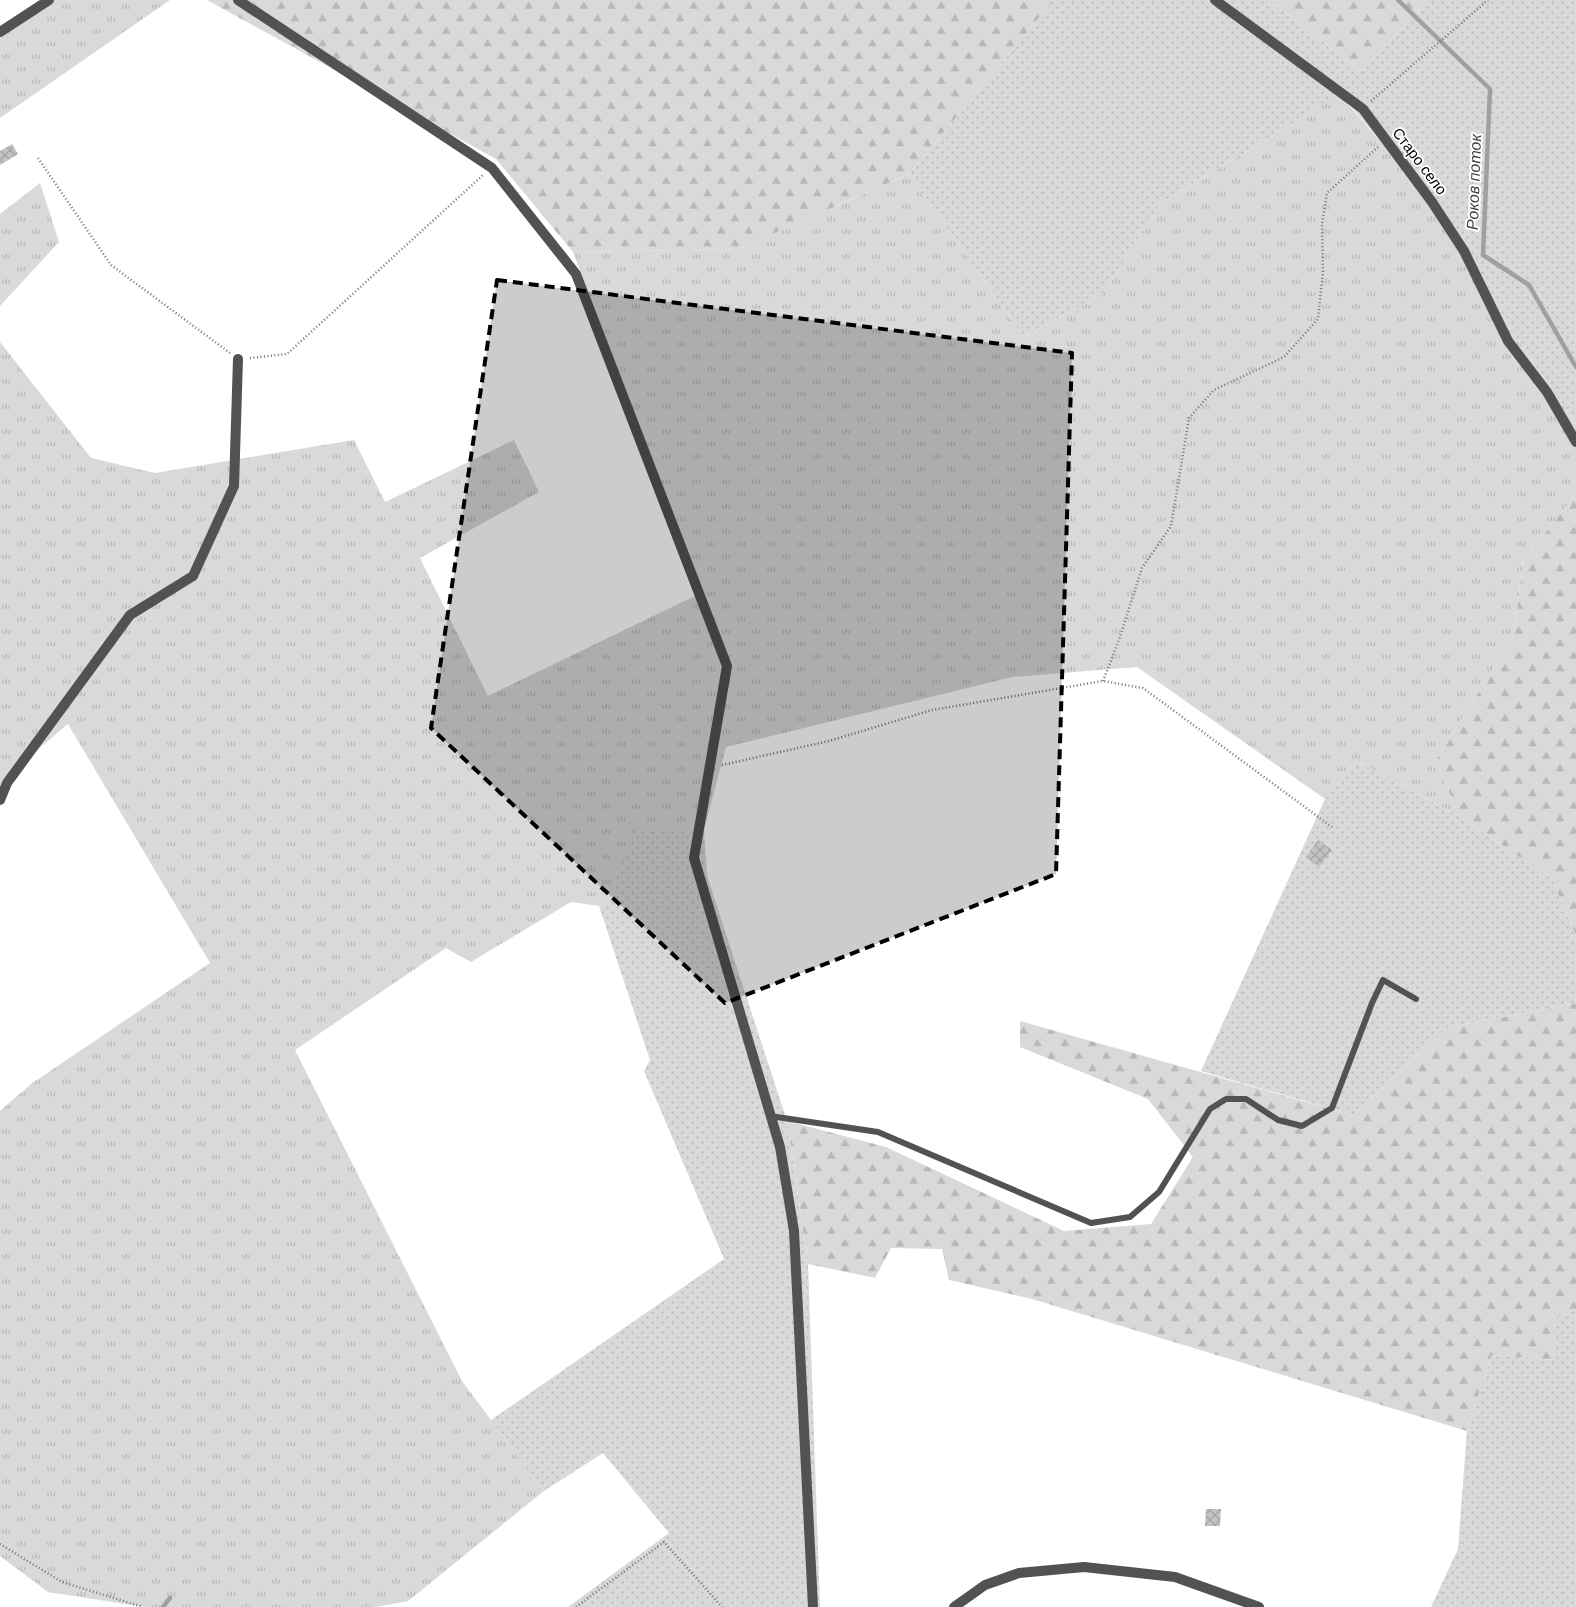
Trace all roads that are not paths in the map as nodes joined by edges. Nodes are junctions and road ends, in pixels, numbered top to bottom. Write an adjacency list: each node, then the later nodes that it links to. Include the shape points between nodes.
1 (49, 0): 4 (street)
2 (238, 0): 9 (street, via 492,168 576,274 727,666 694,858)
3 (1215, 0): 6 (street, Старо село, via 1363,109 1464,251 1508,340 1547,392)
4 (0, 32)
5 (238, 359): 7 (street, via 234,486 193,576 130,615 7,783)
6 (1576, 442)
7 (0, 800)
8 (1416, 999): 9 (lane, via 1383,980 1332,1108 1302,1126 1278,1120 1246,1099 1226,1099 1210,1109 1159,1192 1130,1217 1091,1223 878,1132)
9 (770, 1116): 10 (street, via 780,1147 794,1231)
10 (813, 1607)
11 (954, 1607): 12 (street, via 985,1585 1019,1573 1084,1567 1175,1577)
12 (1259, 1607)

